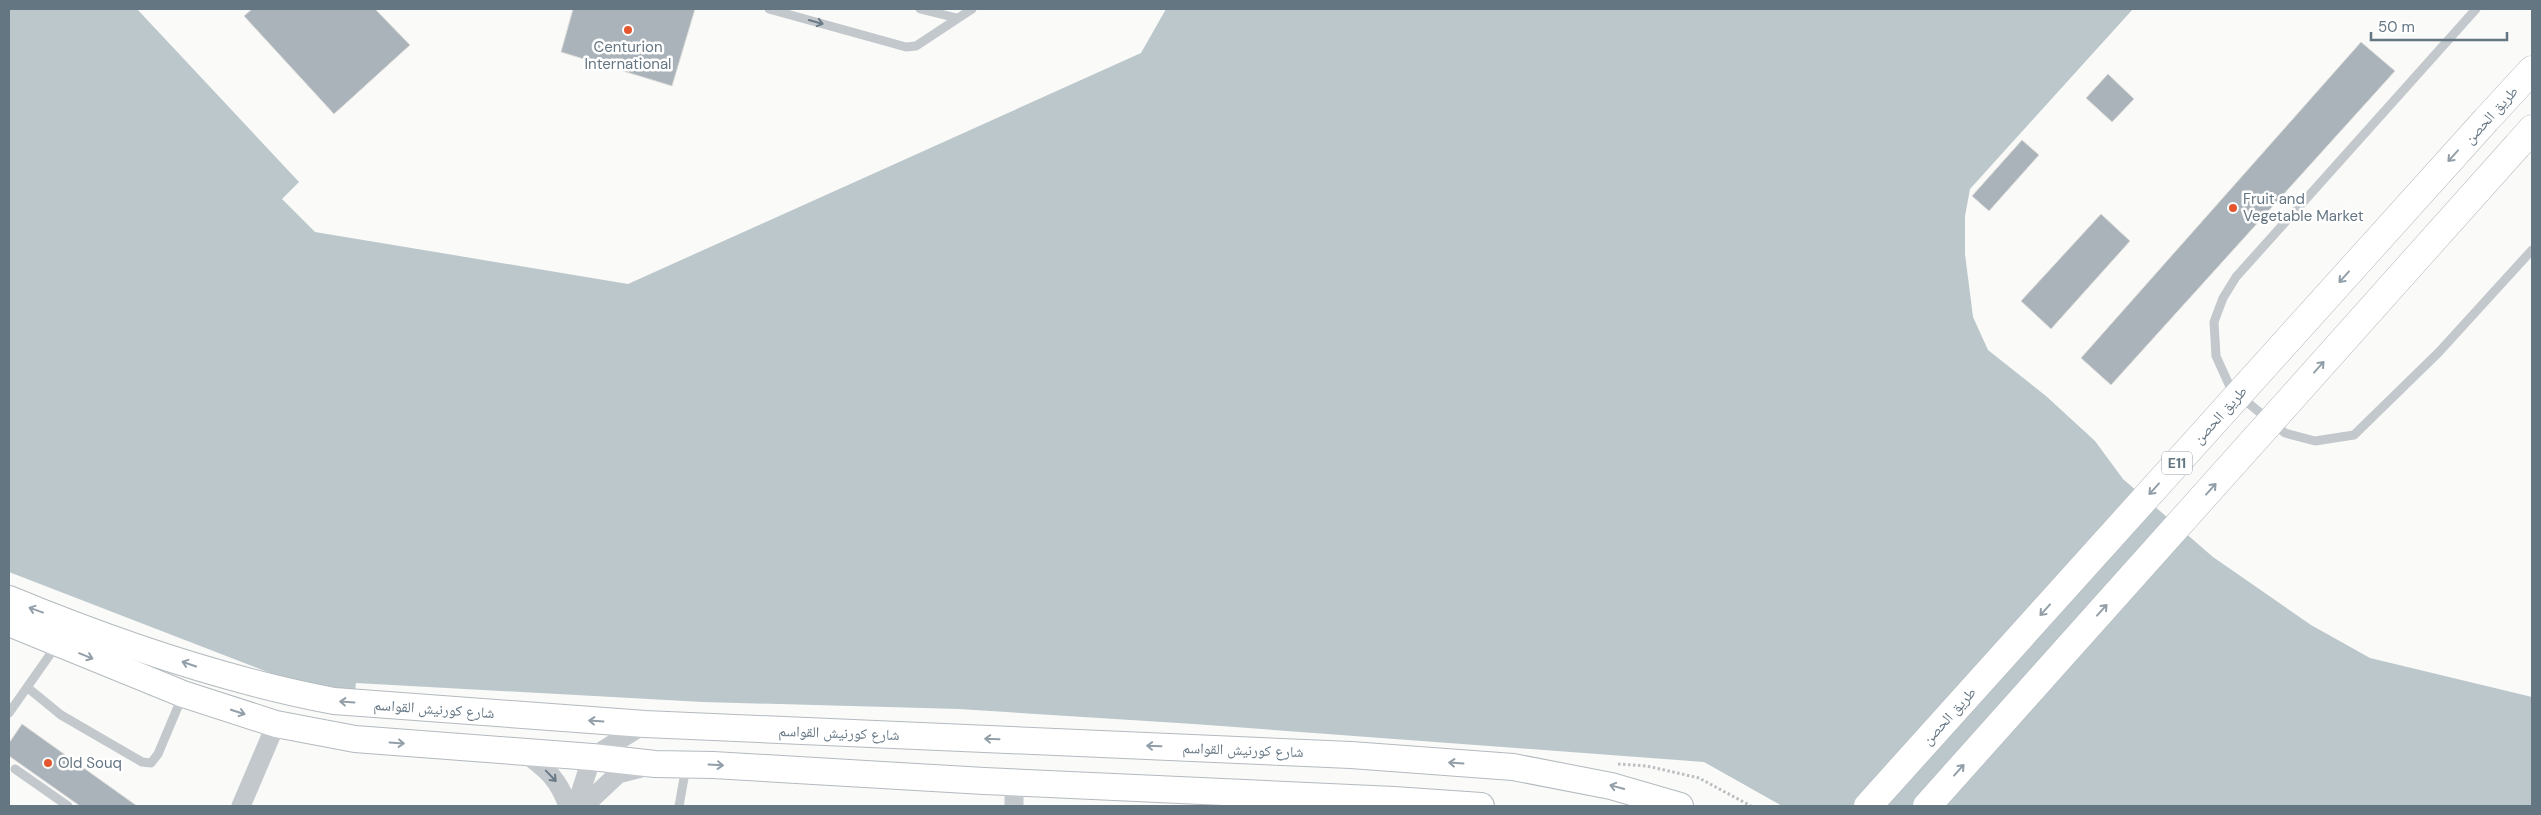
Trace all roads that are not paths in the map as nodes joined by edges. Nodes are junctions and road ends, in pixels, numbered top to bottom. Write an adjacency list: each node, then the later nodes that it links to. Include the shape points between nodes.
1 (770, 9): 5 (lane, one-way to 5, via 906,48 916,46)
2 (920, 9): 5 (lane)
3 (972, 9): 5 (lane)
4 (2476, 9): 8 (lane, via 2236,277 2214,322 2216,356 2232,389 2285,433 2315,441 2354,434 2439,352)
5 (957, 18)
6 (2531, 71): 33 (main road, طريق الحصن / E11, one-way to 33, bridge)
7 (2524, 138): 34 (main road, one-way to 7, bridge)
8 (2532, 250)
9 (9, 599): 16 (main road, شارع كورنيش القواسم, one-way to 9, via 334,701 286,692 195,666)
10 (9, 623): 11 (main road)
11 (57, 644): 12 (lane); 13 (main road, one-way to 13)
12 (28, 688): 13 (lane, via 61,715 142,762 151,763 158,754); 14 (lane)
13 (183, 694): 15 (main road, one-way to 15)
14 (9, 713)
15 (276, 724): 17 (main road, one-way to 17, via 355,739); 27 (street)
16 (644, 724): 18 (street); 25 (main road, شارع كورنيش القواسم, one-way to 16, via 1611,786 1513,767 1351,755)
17 (525, 753): 18 (main road); 28 (street, one-way to 28, via 553,776)
18 (592, 757): 19 (main road); 29 (street)
19 (655, 764): 20 (main road); 30 (street, via 618,774)
20 (686, 765): 22 (main road, one-way to 22); 31 (lane)
21 (15, 769): 26 (lane)
22 (1014, 794): 23 (main road, via 1148,792)
23 (1296, 800): 24 (main road)
24 (1394, 803): 32 (main road)
25 (1666, 805)
26 (68, 806)
27 (241, 806)
28 (568, 806)
29 (576, 806)
30 (584, 806)
31 (679, 806)
32 (1481, 806)
33 (1868, 806)
34 (1926, 806)

